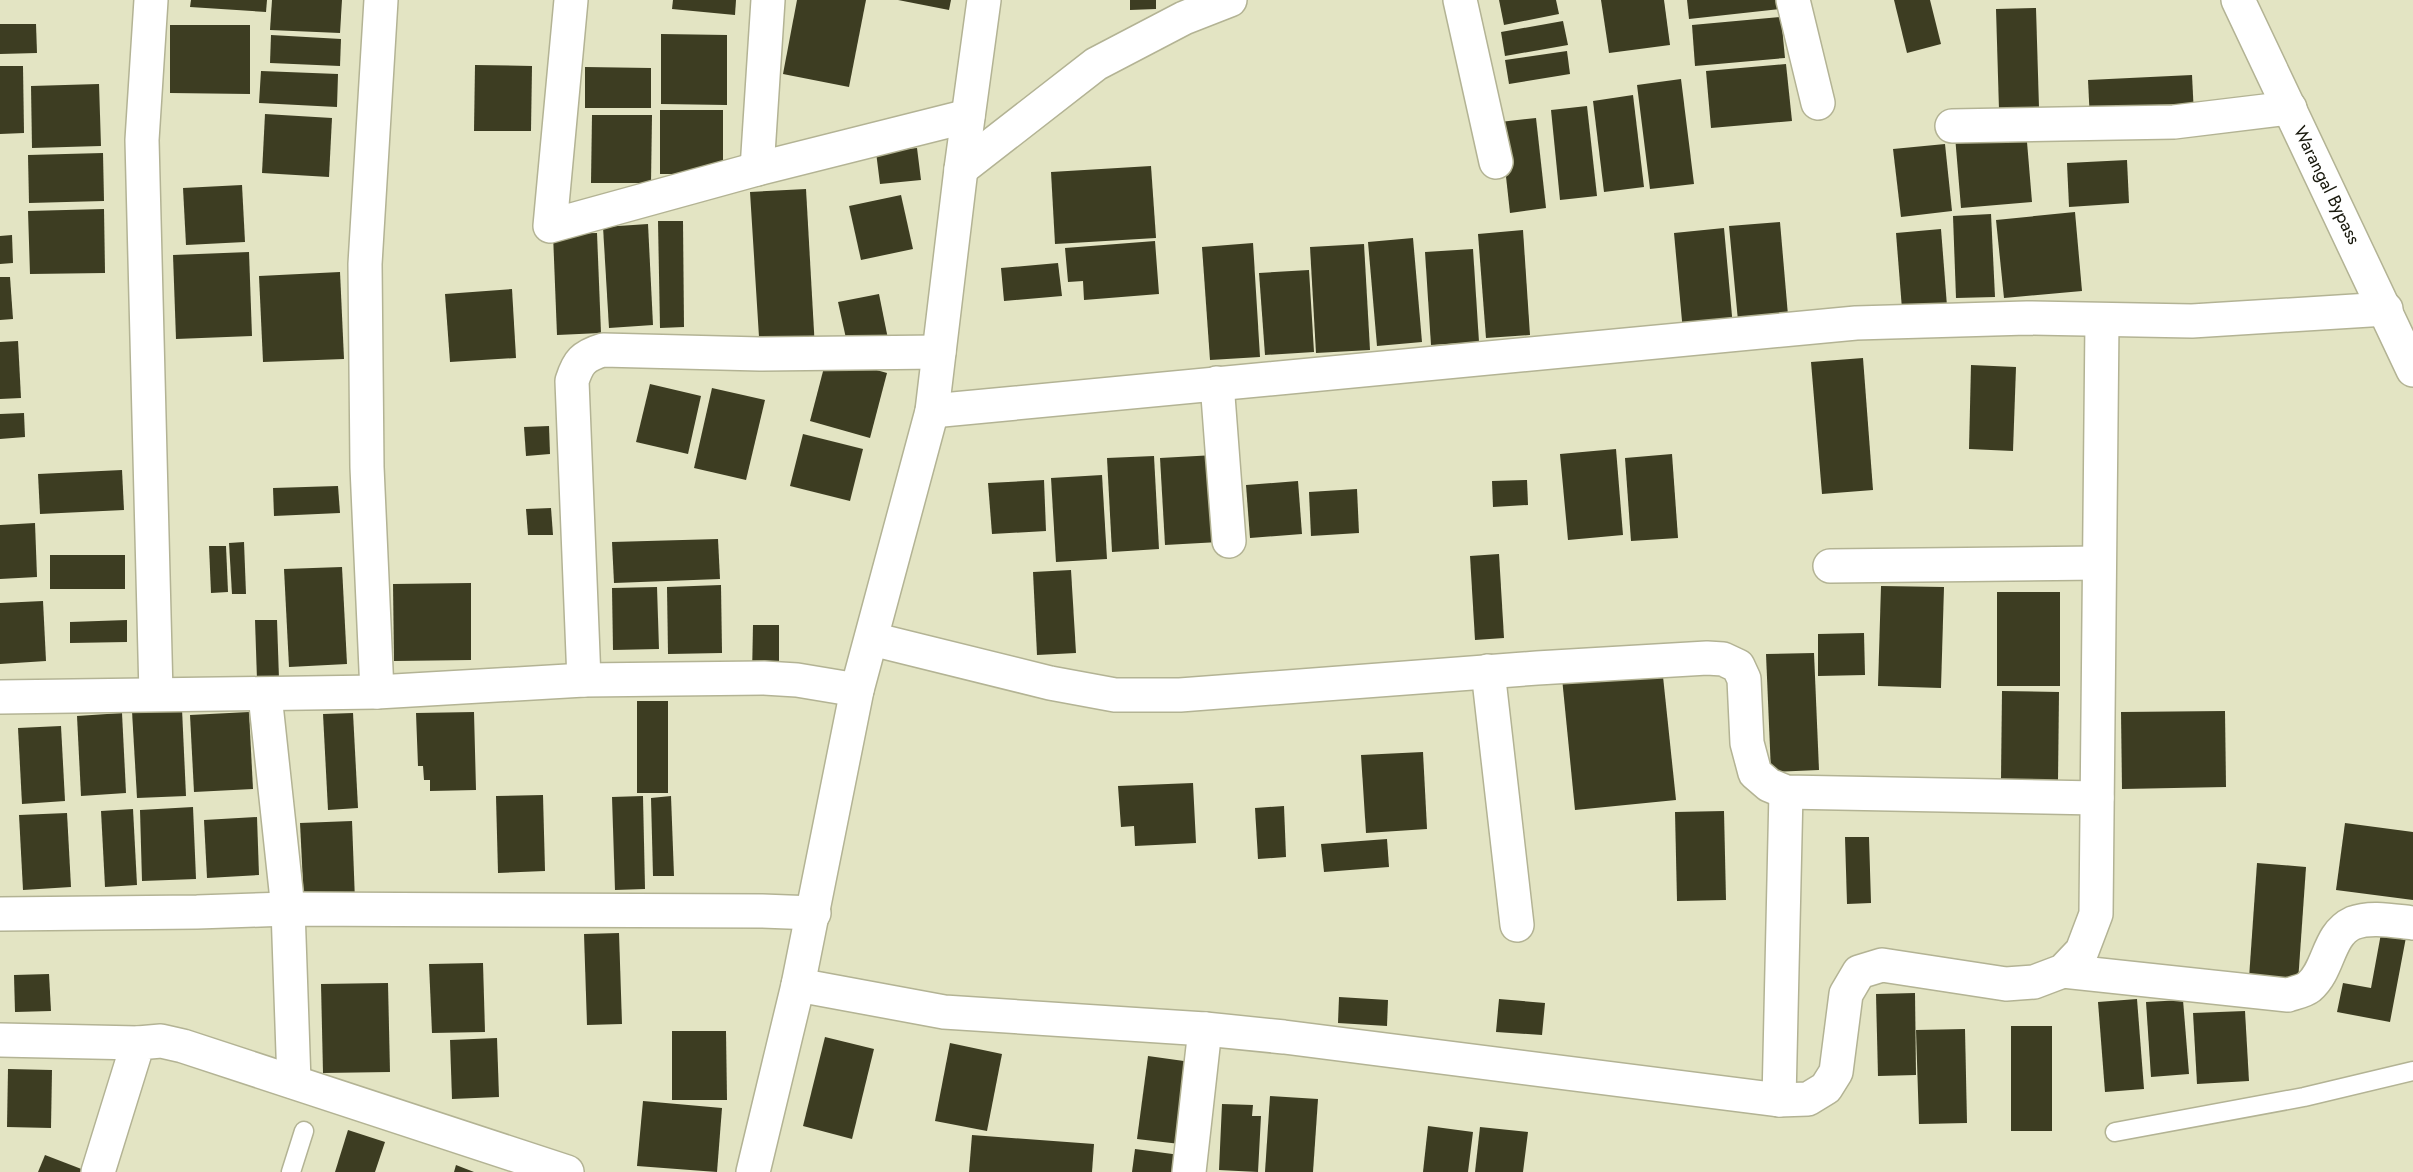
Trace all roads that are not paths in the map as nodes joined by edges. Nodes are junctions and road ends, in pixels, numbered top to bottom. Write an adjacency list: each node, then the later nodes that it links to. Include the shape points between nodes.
1 (152, 0): 31 (street, via 142,140)
2 (381, 0): 30 (street, via 365,264 367,467)
3 (571, 0): 15 (street, via 550,226)
4 (768, 0): 15 (street)
5 (984, 0): 12 (street)
6 (1230, 0): 16 (street, via 1184,18 1096,64)
7 (1460, 0): 14 (street)
8 (1793, 0): 10 (street)
9 (2238, 0): 11 (street, Warangal Bypass)
10 (1818, 103)
11 (2290, 108): 13 (street, via 2174,122); 17 (street, Warangal Bypass)
12 (968, 116): 15 (street); 16 (street)
13 (1952, 126)
14 (1496, 162)
15 (758, 169)
16 (960, 169): 19 (street)
17 (2386, 309): 18 (street, via 2192,321); 20 (street, Warangal Bypass)
18 (2102, 321): 21 (street, via 2027,318 1857,323); 24 (street)
19 (939, 352): 22 (street); 28 (street, via 760,354 603,350 588,355 577,366 572,381)
20 (2413, 370)
21 (1217, 383): 22 (street); 23 (street)
22 (932, 411): 26 (street)
23 (1229, 541)
24 (2099, 563): 25 (street); 35 (street)
25 (1830, 566)
26 (872, 639): 27 (street, via 1115,695 1180,695); 29 (street)
27 (1488, 671): 34 (street, via 1723,659 1738,666 1744,679 1747,743 1755,772 1769,785); 40 (street)
28 (584, 680): 29 (street, via 764,678); 30 (street)
29 (857, 690): 37 (street)
30 (377, 693): 32 (street)
31 (156, 694): 32 (street); 33 (street)
32 (265, 695): 36 (street)
33 (0, 697)
34 (1786, 792): 35 (street); 48 (street)
35 (2097, 798): 41 (street, via 2096,914 2082,951)
36 (288, 909): 37 (street); 38 (street); 47 (street)
37 (814, 913): 42 (street)
38 (0, 914)
39 (2413, 922): 41 (street, via 2373,919 2354,923 2339,932 2308,988 2288,995)
40 (1517, 925)
41 (2063, 971): 48 (street, via 2034,981 2006,984 1882,964 1859,972 1846,994 1836,1072 1826,1088 1808,1099)
42 (798, 985): 43 (street, via 944,1012); 54 (street)
43 (1205, 1029): 48 (street); 55 (street)
44 (0, 1040): 45 (street)
45 (138, 1042): 47 (street, via 161,1041 183,1046); 51 (street)
46 (2413, 1071): 50 (lane)
47 (294, 1082): 53 (street)
48 (1779, 1100)
49 (304, 1131): 52 (lane)
50 (2115, 1132)
51 (98, 1172)
52 (291, 1172)
53 (567, 1172)
54 (753, 1172)
55 (1189, 1172)

